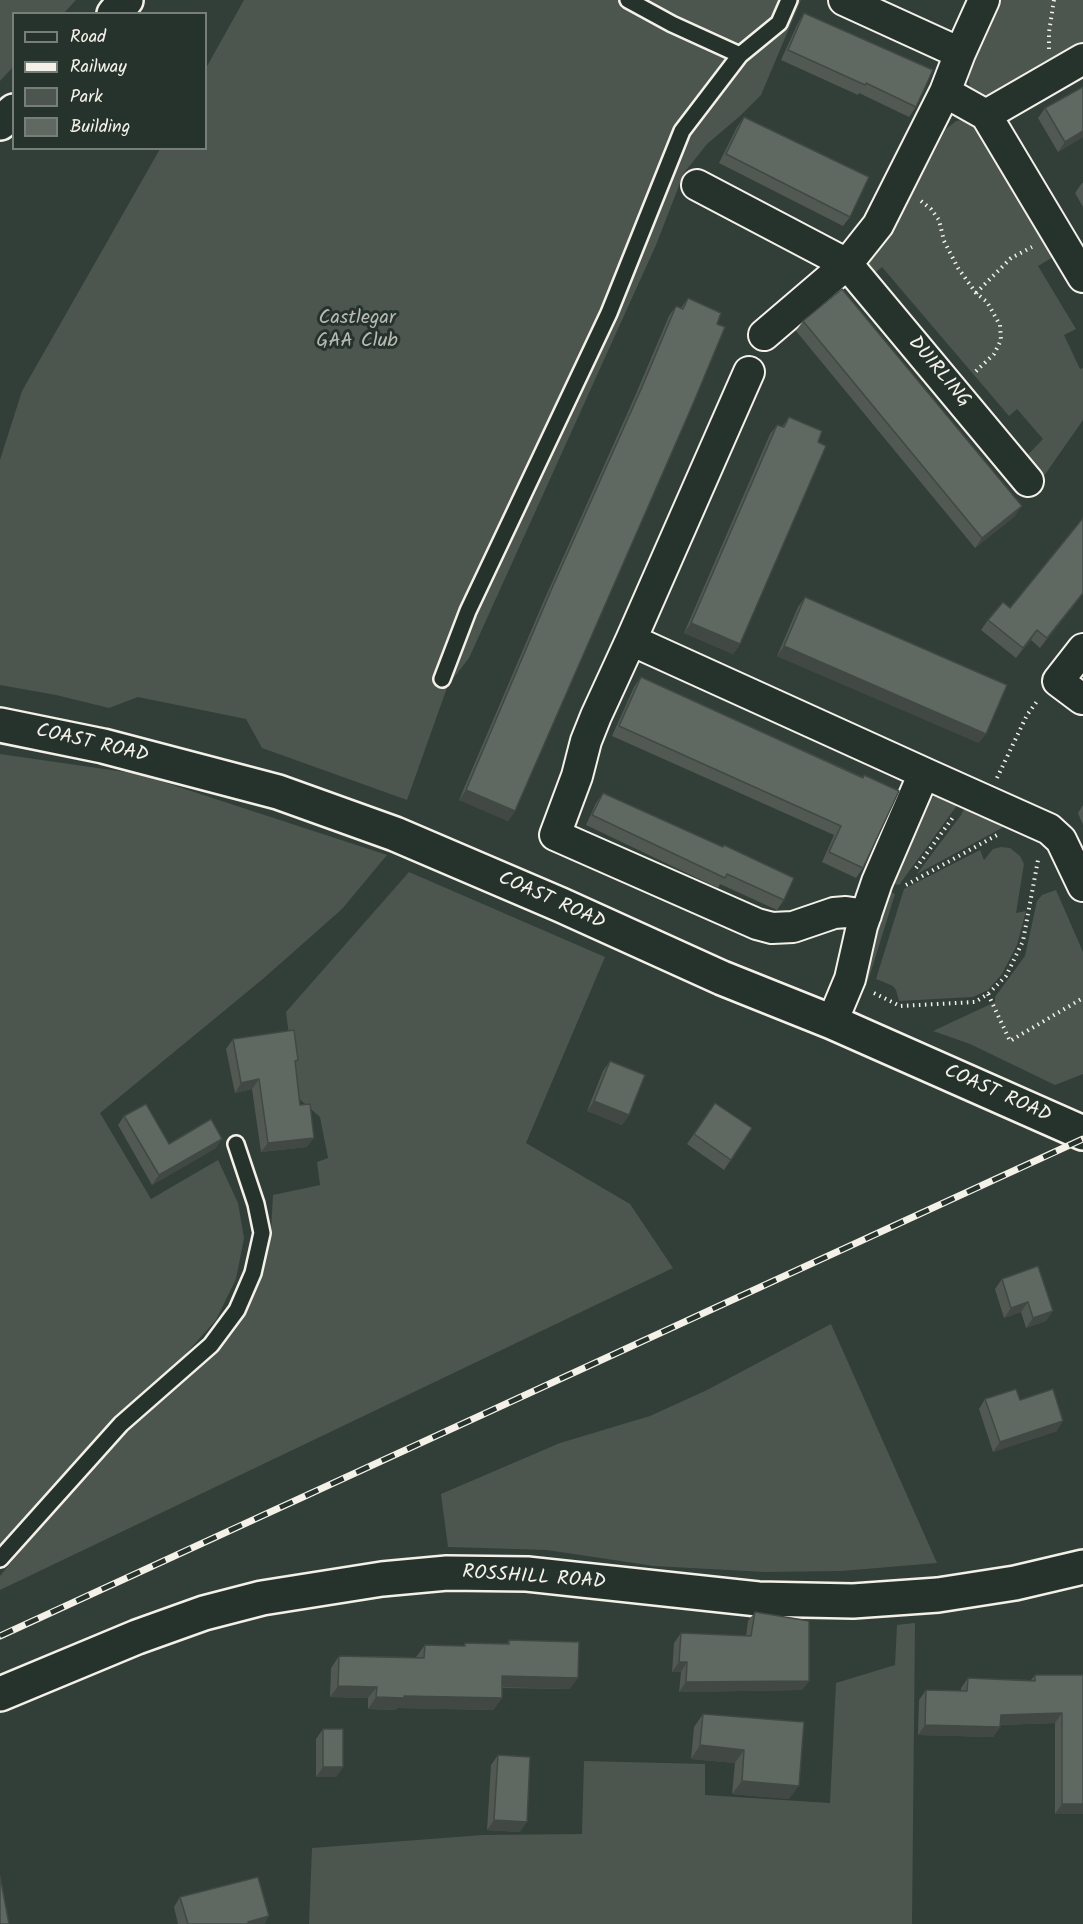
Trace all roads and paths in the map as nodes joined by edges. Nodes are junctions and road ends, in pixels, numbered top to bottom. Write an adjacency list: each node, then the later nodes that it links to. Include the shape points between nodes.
1 (126, 0): 7 (main road)
2 (628, 0): 9 (lane)
3 (789, 0): 9 (lane, via 779,23)
4 (844, 0): 8 (street)
5 (984, 0): 8 (street)
6 (1054, 0): 11 (path, via 1048,56)
7 (116, 12)
8 (960, 53): 12 (street)
9 (740, 55): 28 (lane, via 682,131 609,313 468,611)
10 (1083, 59): 11 (street)
11 (1054, 76): 14 (street)
12 (945, 92): 14 (street); 19 (street, via 878,225)
13 (12, 113): 15 (main road)
14 (986, 115): 18 (street)
15 (0, 123)
16 (698, 185): 19 (street, DUIRLING)
17 (918, 198): 21 (path, via 939,220 951,255)
18 (1057, 234): 20 (street); 21 (path, via 1011,258)
19 (847, 264): 22 (street); 24 (street, DUIRLING)
20 (1083, 277)
21 (976, 293): 24 (path, via 994,311 1001,340 994,354)
22 (765, 335)
23 (749, 372): 26 (street)
24 (952, 391): 25 (street, DUIRLING)
25 (1028, 482)
26 (631, 640): 32 (street); 38 (street, via 586,741 555,836 772,928 793,927 834,913)
27 (1083, 649): 29 (street)
28 (442, 679)
29 (1058, 681): 30 (street); 33 (path, via 1027,715)
30 (1082, 699)
31 (0, 725): 42 (main road, COAST ROAD, via 142,756 315,805 394,834)
32 (924, 773): 33 (street); 38 (street)
33 (978, 798): 34 (street); 35 (path)
34 (1036, 823): 36 (path, via 902,887); 37 (street, via 1061,840); 40 (path, via 1023,941 1006,976)
35 (915, 869)
36 (908, 878)
37 (1083, 886)
38 (866, 915): 39 (street)
39 (850, 979): 40 (path, via 900,1006 975,1002); 42 (street)
40 (988, 994): 41 (path, via 1010,1041)
41 (1083, 998)
42 (832, 1022): 43 (main road, COAST ROAD)
43 (1083, 1133)
44 (236, 1144): 45 (lane, via 262,1233 253,1273 237,1310 211,1345 121,1424)
45 (0, 1559)
46 (1083, 1567): 47 (main road, ROSSHILL ROAD, via 938,1595 853,1601 758,1599 526,1575 447,1573 382,1579 262,1598 204,1613)
47 (0, 1694)

